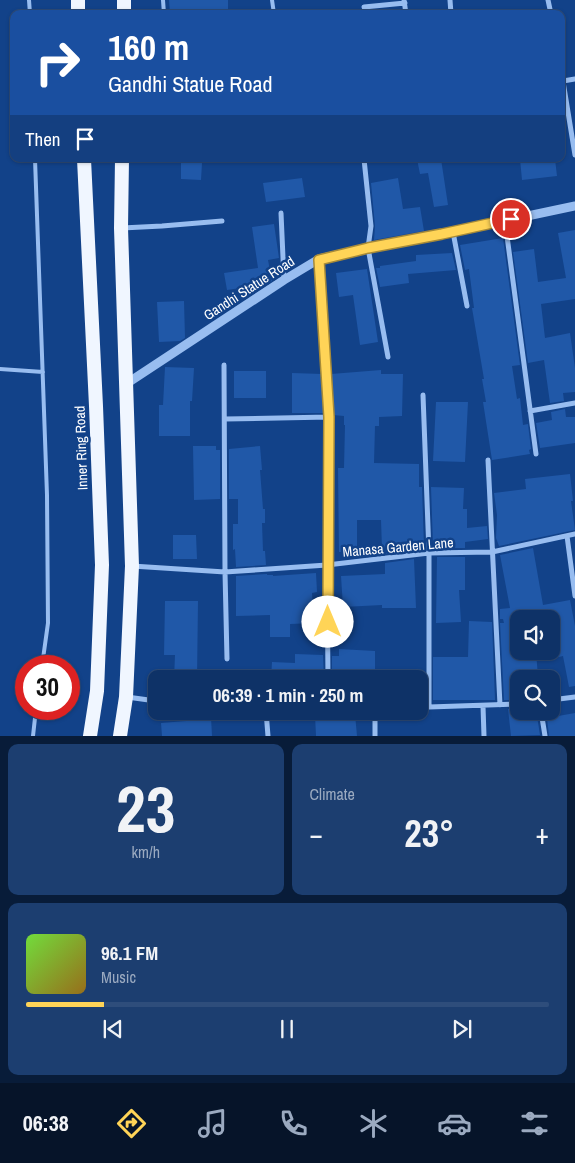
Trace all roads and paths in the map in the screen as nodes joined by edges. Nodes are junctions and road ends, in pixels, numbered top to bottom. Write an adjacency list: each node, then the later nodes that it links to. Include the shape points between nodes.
1 (404, 1): 2 (street)
2 (364, 7)
3 (565, 93): 4 (street)
4 (575, 155)
5 (35, 162): 22 (lane)
6 (84, 162): 55 (highway, Inner Ring Road, via 102,565 97,691)
7 (122, 162): 13 (highway)
8 (364, 162): 15 (street, via 370,226)
9 (575, 206): 12 (street, Gandhi Statue Road)
10 (281, 213): 17 (street)
11 (222, 221): 13 (street)
12 (505, 221): 14 (street, Gandhi Statue Road); 26 (street)
13 (121, 228): 23 (highway)
14 (454, 232): 15 (street, Gandhi Statue Road); 18 (street)
15 (368, 248): 16 (street, Gandhi Statue Road); 19 (street)
16 (319, 260): 17 (street, Gandhi Statue Road); 27 (street)
17 (284, 280): 23 (street, Gandhi Statue Road)
18 (467, 306)
19 (388, 357)
20 (224, 365): 28 (street)
21 (0, 369): 22 (lane)
22 (43, 372): 39 (lane, via 48,623)
23 (126, 384): 36 (highway)
24 (423, 395): 34 (street)
25 (575, 403): 26 (street)
26 (530, 411): 29 (street)
27 (329, 417): 28 (street); 35 (street)
28 (225, 419): 37 (street)
29 (536, 454)
30 (488, 460): 33 (street)
31 (575, 534): 32 (street, Manasa Garden Lane)
32 (567, 536): 33 (street, Manasa Garden Lane); 38 (street)
33 (492, 552): 34 (street, Manasa Garden Lane); 47 (street)
34 (429, 553): 35 (street, Manasa Garden Lane); 49 (street)
35 (327, 565): 37 (street, Manasa Garden Lane); 41 (street)
36 (132, 566): 37 (street, Manasa Garden Lane); 42 (highway)
37 (225, 572): 40 (street)
38 (575, 596)
39 (44, 655)
40 (228, 659)
41 (328, 670)
42 (126, 697): 45 (street); 56 (highway)
43 (575, 697): 44 (street)
44 (560, 699)
45 (148, 700)
46 (510, 704): 47 (street)
47 (500, 705): 48 (street)
48 (483, 706): 49 (street); 59 (street)
49 (428, 707)
50 (35, 720): 54 (lane)
51 (267, 720): 57 (street)
52 (375, 720): 58 (street)
53 (543, 720): 60 (street)
54 (33, 736)
55 (90, 736)
56 (120, 736)
57 (268, 736)
58 (375, 736)
59 (484, 736)
60 (545, 736)

